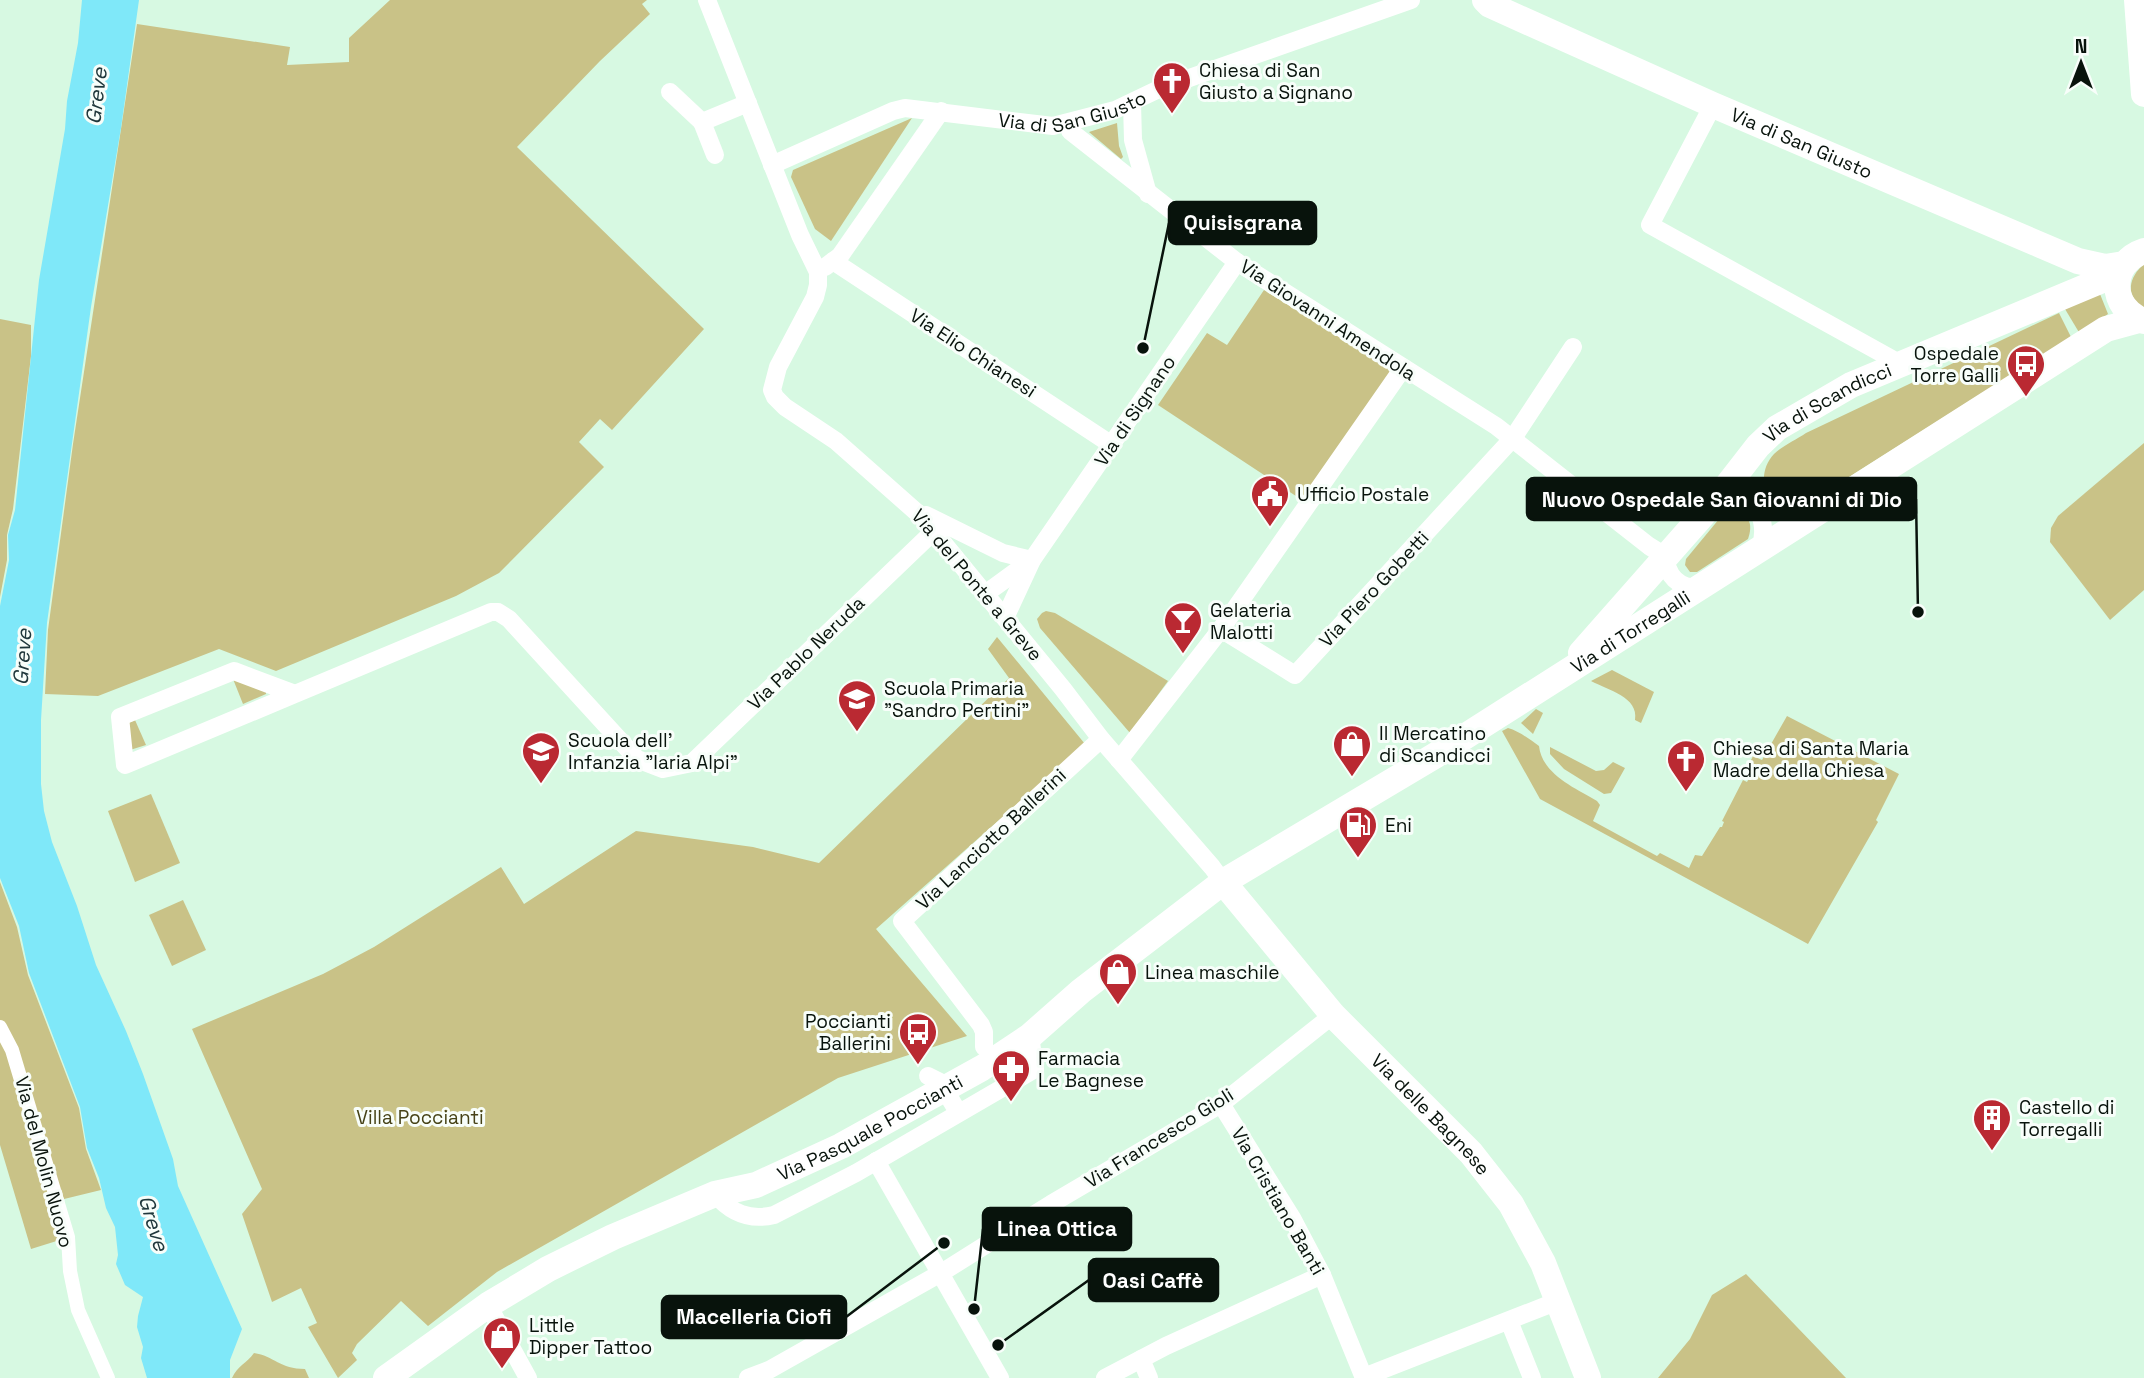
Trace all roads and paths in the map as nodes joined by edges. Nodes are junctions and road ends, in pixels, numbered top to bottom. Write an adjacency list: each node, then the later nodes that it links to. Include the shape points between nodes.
1 (707, 0): 7 (street)
2 (1411, 0): 8 (street, Via di San Giusto, via 1173,84)
3 (1485, 0): 9 (main road, Via di San Giusto)
4 (2137, 0): 6 (main road)
5 (670, 92): 11 (street)
6 (2144, 94)
7 (748, 103): 11 (street); 14 (street)
8 (1132, 103): 12 (street, Via di San Giusto); 15 (street, via 1133,140)
9 (1713, 105): 18 (main road, Via di San Giusto, via 2078,261 2105,267); 22 (street, via 1650,225)
10 (941, 111): 12 (street, Via di San Giusto); 14 (street, Via di San Giusto, via 894,111); 16 (street)
11 (702, 122): 13 (street)
12 (1061, 125): 15 (street, Via Giovanni Amendola)
13 (715, 155)
14 (772, 165): 19 (street)
15 (1149, 194): 17 (street, Via Giovanni Amendola)
16 (833, 261): 19 (street); 25 (street, Via Elio Chianesi)
17 (1237, 262): 23 (street, Via Giovanni Amendola); 25 (street, Via di Signano)
18 (2129, 263): 20 (main road, via 2117,282 2119,300); 22 (main road, Via di Scandicci)
19 (818, 272): 27 (street, Via del Ponte a Greve, via 815,297 778,367 772,390 779,403 836,440)
20 (2142, 320): 29 (main road, Via di Torregalli, via 2106,329)
21 (1573, 347): 24 (street)
22 (1901, 364): 26 (main road, Via di Scandicci, via 1851,385 1777,428)
23 (1403, 368): 24 (street, Via Giovanni Amendola); 35 (street)
24 (1513, 438): 30 (street, Via Giovanni Amendola); 35 (street, Via Piero Gobetti, via 1295,675)
25 (1112, 445): 31 (street, Via di Signano)
26 (1716, 500): 29 (street, via 1737,497 1758,510 1765,532); 30 (main road, Via di Scandicci)
27 (912, 507): 28 (street, Via del Ponte a Greve); 31 (street, via 1003,553)
28 (934, 531): 33 (street, Via del Ponte a Greve); 37 (street, Via Pablo Neruda, via 692,763 663,769 637,759 498,612)
29 (1760, 549): 32 (main road, Via di Torregalli)
30 (1665, 556): 32 (street, Via di Torregalli, via 1676,582); 36 (main road, Via di Torregalli)
31 (1032, 560): 33 (street); 34 (street)
32 (1698, 588): 36 (main road, Via di Torregalli)
33 (985, 593): 34 (street, Via del Ponte a Greve)
34 (1005, 618): 38 (street, Via del Ponte a Greve)
35 (1221, 629): 39 (street)
36 (1562, 675): 40 (main road, Via di Torregalli, via 1378,792)
37 (295, 694): 37 (street, Via Pablo Neruda, via 234,671 120,717 125,765)
38 (1101, 739): 39 (street, Via del Ponte a Greve); 45 (street, Via Lanciotto Ballerini, via 902,921 981,1025)
39 (1119, 760): 40 (street, Via del Ponte a Greve)
40 (1223, 882): 41 (main road, Via Pasquale Poccianti); 42 (main road, Via delle Bagnese)
41 (1082, 990): 44 (main road, Via Pasquale Poccianti); 45 (main road, Via Pasquale Poccianti)
42 (1333, 1015): 47 (street, Via Francesco Gioli); 53 (main road, Via delle Bagnese, via 1490,1175 1526,1228)
43 (0, 1027): 58 (street, Via del Molin Nuovo, via 12,1050 68,1237 78,1310)
44 (1030, 1036): 46 (main road, Via Pasquale Poccianti, via 982,1068); 48 (street, via 1035,1069)
45 (984, 1047): 46 (main road, Via Pasquale Poccianti)
46 (936, 1082): 48 (street); 50 (main road, Via Pasquale Poccianti, via 841,1146 756,1185)
47 (1221, 1104): 51 (street, Via Francesco Gioli); 52 (street, Via Cristiano Banti)
48 (958, 1112): 49 (street)
49 (876, 1161): 50 (street, via 768,1217 733,1212); 51 (street)
50 (715, 1195): 54 (main road, Via Pasquale Poccianti, via 581,1252)
51 (941, 1273): 57 (street, Via Francesco Gioli); 62 (street)
52 (1322, 1275): 56 (street); 65 (street, Via Cristiano Banti)
53 (1558, 1301): 55 (street); 67 (main road, Via delle Bagnese)
54 (488, 1304): 59 (main road, Via Pasquale Poccianti); 60 (street)
55 (1509, 1321): 65 (street); 66 (street)
56 (1141, 1359): 63 (street); 64 (street)
57 (771, 1374): 61 (street, Via Francesco Gioli)
58 (108, 1378)
59 (386, 1378)
60 (528, 1378)
61 (748, 1378)
62 (1000, 1378)
63 (1105, 1378)
64 (1149, 1378)
65 (1364, 1378)
66 (1532, 1378)
67 (1588, 1378)

